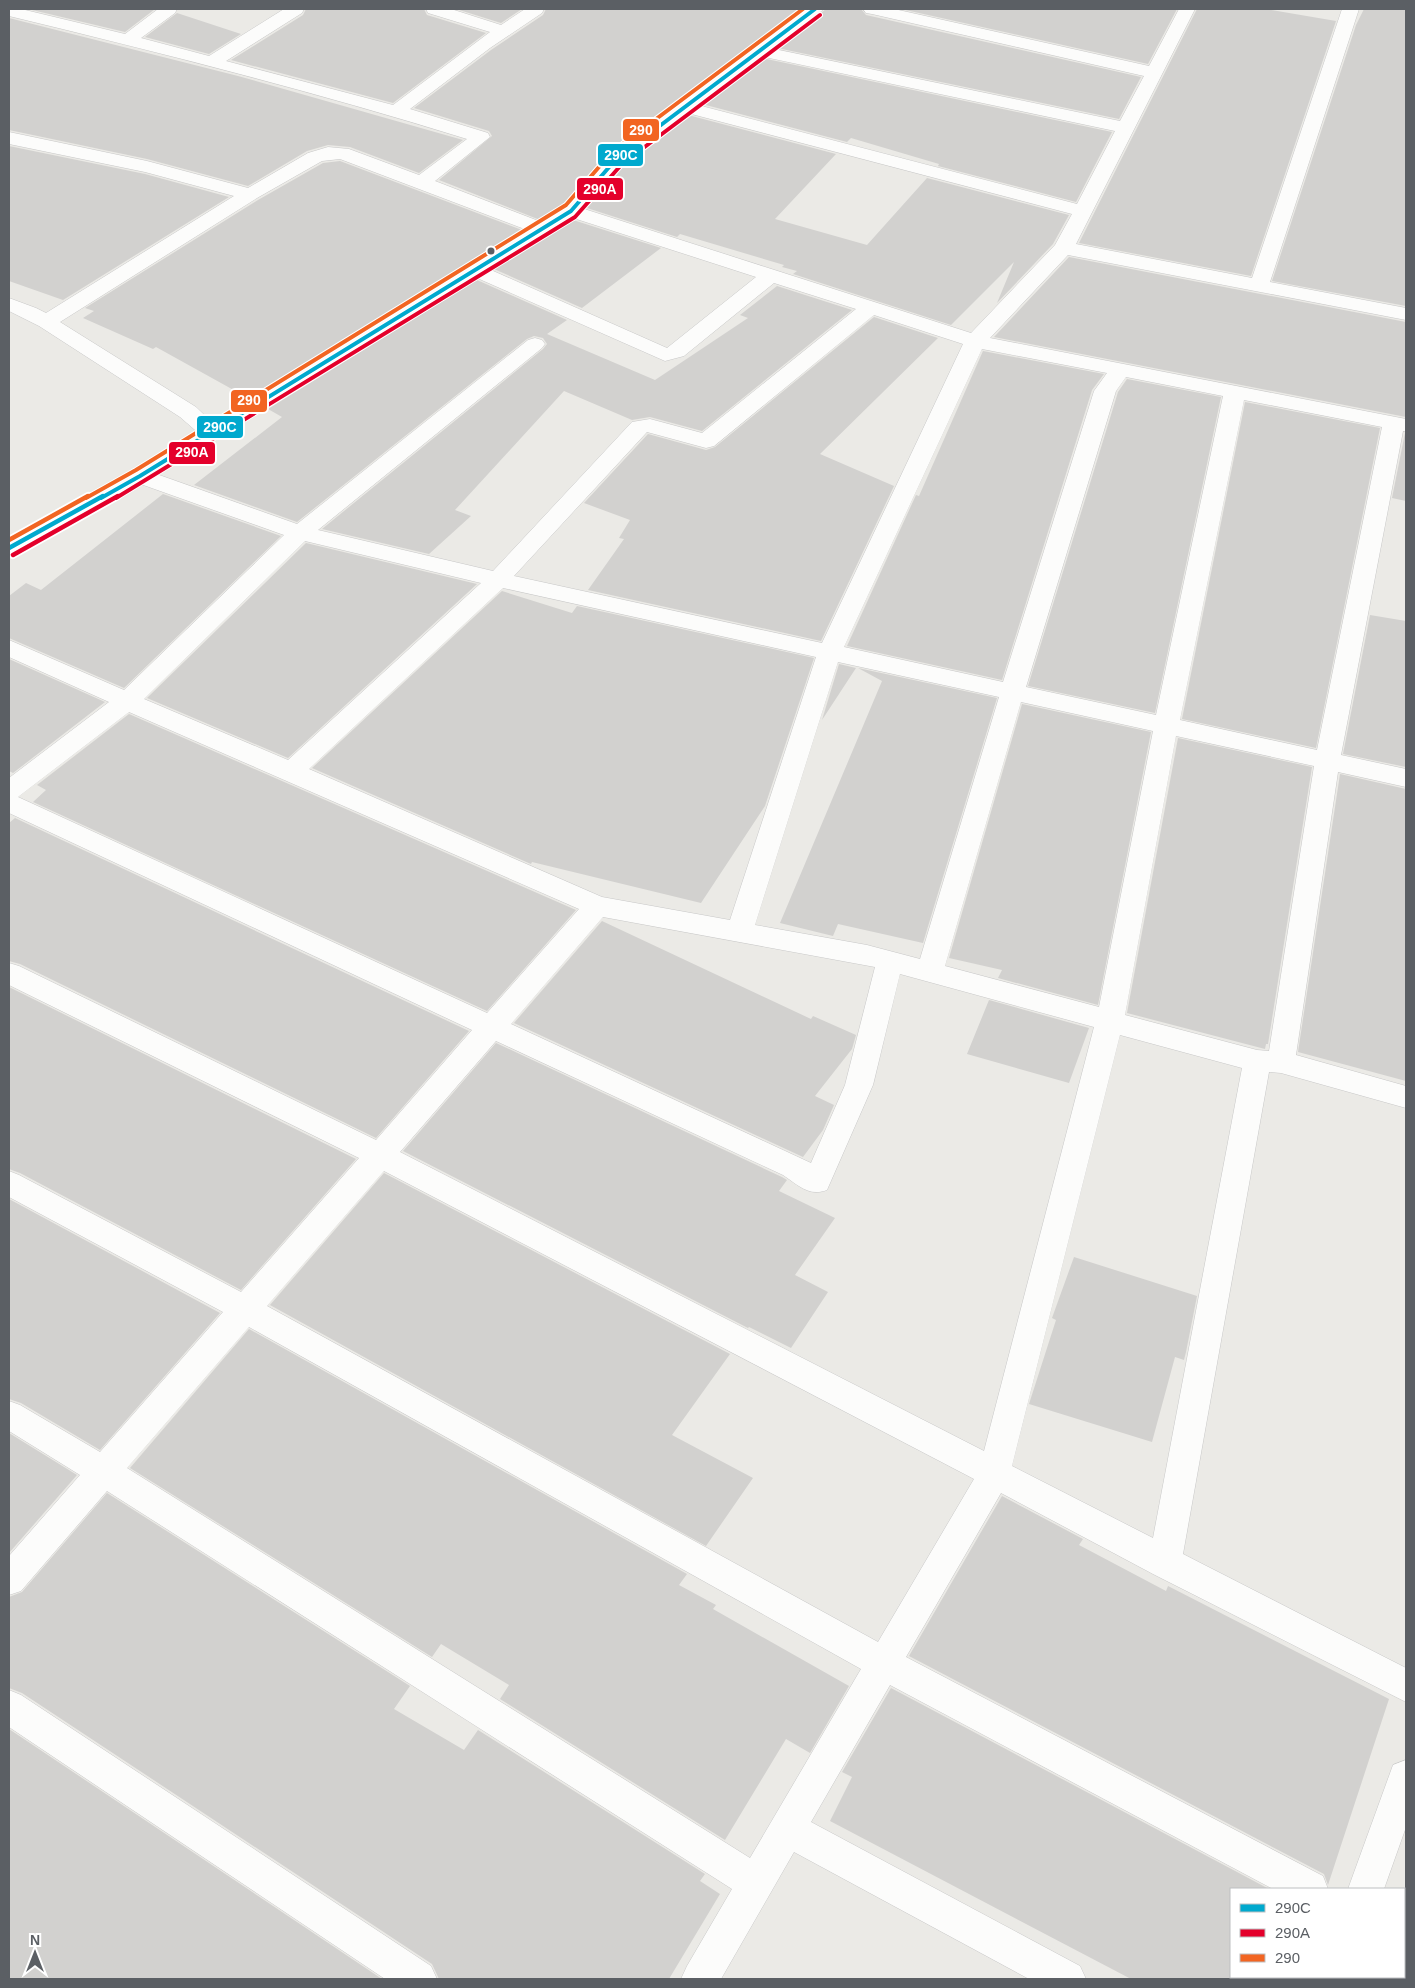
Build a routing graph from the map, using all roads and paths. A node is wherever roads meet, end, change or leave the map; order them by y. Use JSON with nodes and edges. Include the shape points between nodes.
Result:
{"nodes":[{"id":1,"x":169,"y":9,"type":"edge"},
{"id":2,"x":296,"y":9,"type":"edge"},
{"id":3,"x":434,"y":9,"type":"edge"},
{"id":4,"x":536,"y":9,"type":"edge"},
{"id":5,"x":815,"y":9,"type":"edge"},
{"id":6,"x":872,"y":9,"type":"edge"},
{"id":7,"x":1187,"y":9,"type":"edge"},
{"id":8,"x":1351,"y":9,"type":"edge"},
{"id":9,"x":9,"y":11,"type":"edge"},
{"id":10,"x":43,"y":13,"type":"edge"},
{"id":11,"x":504,"y":31,"type":"junction"},
{"id":12,"x":128,"y":40,"type":"junction"},
{"id":13,"x":760,"y":51,"type":"junction"},
{"id":14,"x":212,"y":62,"type":"junction"},
{"id":15,"x":1154,"y":72,"type":"junction"},
{"id":16,"x":686,"y":107,"type":"junction"},
{"id":17,"x":396,"y":111,"type":"junction"},
{"id":18,"x":1126,"y":128,"type":"junction"},
{"id":19,"x":9,"y":138,"type":"edge"},
{"id":20,"x":421,"y":182,"type":"junction"},
{"id":21,"x":250,"y":194,"type":"junction"},
{"id":22,"x":571,"y":211,"type":"junction"},
{"id":23,"x":1083,"y":211,"type":"junction"},
{"id":24,"x":542,"y":229,"type":"junction"},
{"id":25,"x":1064,"y":248,"type":"junction"},
{"id":26,"x":475,"y":270,"type":"junction"},
{"id":27,"x":771,"y":275,"type":"junction"},
{"id":28,"x":1259,"y":286,"type":"junction"},
{"id":29,"x":9,"y":304,"type":"edge"},
{"id":30,"x":871,"y":307,"type":"junction"},
{"id":31,"x":1406,"y":314,"type":"edge"},
{"id":32,"x":46,"y":322,"type":"junction"},
{"id":33,"x":975,"y":341,"type":"junction"},
{"id":34,"x":535,"y":344,"type":"dead end"},
{"id":35,"x":1121,"y":369,"type":"junction"},
{"id":36,"x":1235,"y":391,"type":"junction"},
{"id":37,"x":1400,"y":424,"type":"edge"},
{"id":38,"x":211,"y":432,"type":"junction"},
{"id":39,"x":140,"y":476,"type":"junction"},
{"id":40,"x":300,"y":533,"type":"junction"},
{"id":41,"x":9,"y":548,"type":"edge"},
{"id":42,"x":498,"y":580,"type":"junction"},
{"id":43,"x":9,"y":648,"type":"edge"},
{"id":44,"x":829,"y":653,"type":"junction"},
{"id":45,"x":1012,"y":693,"type":"junction"},
{"id":46,"x":127,"y":702,"type":"junction"},
{"id":47,"x":1166,"y":726,"type":"junction"},
{"id":48,"x":1327,"y":761,"type":"junction"},
{"id":49,"x":292,"y":771,"type":"junction"},
{"id":50,"x":1406,"y":778,"type":"edge"},
{"id":51,"x":9,"y":791,"type":"edge"},
{"id":52,"x":9,"y":804,"type":"edge"},
{"id":53,"x":597,"y":906,"type":"junction"},
{"id":54,"x":740,"y":931,"type":"junction"},
{"id":55,"x":890,"y":961,"type":"junction"},
{"id":56,"x":930,"y":972,"type":"junction"},
{"id":57,"x":9,"y":973,"type":"edge"},
{"id":58,"x":1110,"y":1021,"type":"junction"},
{"id":59,"x":491,"y":1027,"type":"junction"},
{"id":60,"x":1269,"y":1062,"type":"junction"},
{"id":61,"x":1406,"y":1098,"type":"edge"},
{"id":62,"x":380,"y":1155,"type":"junction"},
{"id":63,"x":9,"y":1183,"type":"edge"},
{"id":64,"x":245,"y":1309,"type":"junction"},
{"id":65,"x":9,"y":1415,"type":"edge"},
{"id":66,"x":103,"y":1471,"type":"junction"},
{"id":67,"x":994,"y":1474,"type":"junction"},
{"id":68,"x":1165,"y":1563,"type":"junction"},
{"id":69,"x":9,"y":1580,"type":"edge"},
{"id":70,"x":885,"y":1664,"type":"junction"},
{"id":71,"x":1406,"y":1686,"type":"edge"},
{"id":72,"x":9,"y":1707,"type":"edge"},
{"id":73,"x":1406,"y":1777,"type":"edge"},
{"id":74,"x":787,"y":1829,"type":"junction"},
{"id":75,"x":756,"y":1882,"type":"junction"},
{"id":76,"x":1308,"y":1888,"type":"edge"},
{"id":77,"x":1366,"y":1888,"type":"edge"},
{"id":78,"x":418,"y":1979,"type":"edge"},
{"id":79,"x":700,"y":1979,"type":"edge"},
{"id":80,"x":1067,"y":1979,"type":"edge"}],
"edges":[{"from":1,"to":12,"type":"street"},
{"from":2,"to":14,"type":"street"},
{"from":3,"to":11,"type":"street"},
{"from":4,"to":11,"type":"street"},
{"from":5,"to":13,"type":"street"},
{"from":6,"to":15,"type":"street"},
{"from":7,"to":15,"type":"street"},
{"from":8,"to":28,"type":"street"},
{"from":9,"to":10,"type":"street"},
{"from":10,"to":12,"type":"street"},
{"from":11,"to":17,"type":"street"},
{"from":12,"to":14,"type":"street"},
{"from":13,"to":16,"type":"street"},
{"from":13,"to":18,"type":"street"},
{"from":14,"to":17,"type":"street"},
{"from":15,"to":18,"type":"street"},
{"from":16,"to":22,"type":"street","via":[[618,158]]},
{"from":16,"to":23,"type":"street"},
{"from":17,"to":20,"type":"street","via":[[481,137]]},
{"from":18,"to":23,"type":"street"},
{"from":19,"to":21,"type":"street","via":[[147,167]]},
{"from":20,"to":21,"type":"street","via":[[342,153],[328,153],[316,156]]},
{"from":20,"to":24,"type":"street"},
{"from":21,"to":32,"type":"street"},
{"from":22,"to":24,"type":"street"},
{"from":22,"to":27,"type":"street"},
{"from":23,"to":25,"type":"street"},
{"from":24,"to":26,"type":"street"},
{"from":25,"to":28,"type":"street"},
{"from":25,"to":33,"type":"street"},
{"from":26,"to":27,"type":"street","via":[[665,355],[677,352]]},
{"from":26,"to":38,"type":"street"},
{"from":27,"to":30,"type":"street"},
{"from":28,"to":31,"type":"street"},
{"from":29,"to":32,"type":"street"},
{"from":30,"to":33,"type":"street"},
{"from":30,"to":42,"type":"street","via":[[706,441],[650,425],[640,427]]},
{"from":32,"to":38,"type":"street","via":[[188,412]]},
{"from":33,"to":35,"type":"street"},
{"from":33,"to":44,"type":"street"},
{"from":34,"to":40,"type":"street"},
{"from":35,"to":36,"type":"street"},
{"from":35,"to":45,"type":"street","via":[[1105,391]]},
{"from":36,"to":37,"type":"street"},
{"from":36,"to":47,"type":"street"},
{"from":37,"to":48,"type":"street"},
{"from":38,"to":39,"type":"street"},
{"from":39,"to":40,"type":"street"},
{"from":39,"to":41,"type":"street"},
{"from":40,"to":42,"type":"street"},
{"from":40,"to":46,"type":"street"},
{"from":42,"to":44,"type":"street"},
{"from":42,"to":49,"type":"street"},
{"from":43,"to":46,"type":"street"},
{"from":44,"to":45,"type":"street"},
{"from":44,"to":54,"type":"street"},
{"from":45,"to":47,"type":"street"},
{"from":45,"to":56,"type":"street"},
{"from":46,"to":49,"type":"street"},
{"from":46,"to":51,"type":"street"},
{"from":47,"to":48,"type":"street"},
{"from":47,"to":58,"type":"street"},
{"from":48,"to":50,"type":"street"},
{"from":48,"to":60,"type":"street"},
{"from":49,"to":53,"type":"street"},
{"from":52,"to":59,"type":"street"},
{"from":53,"to":54,"type":"street"},
{"from":53,"to":59,"type":"street"},
{"from":54,"to":55,"type":"street"},
{"from":55,"to":56,"type":"street"},
{"from":55,"to":59,"type":"street","via":[[859,1085],[817,1182],[793,1167]]},
{"from":56,"to":58,"type":"street"},
{"from":57,"to":62,"type":"street"},
{"from":58,"to":60,"type":"street"},
{"from":58,"to":67,"type":"street"},
{"from":59,"to":62,"type":"street"},
{"from":60,"to":61,"type":"street"},
{"from":60,"to":68,"type":"street"},
{"from":62,"to":64,"type":"street"},
{"from":62,"to":67,"type":"street"},
{"from":63,"to":64,"type":"street"},
{"from":64,"to":66,"type":"street"},
{"from":64,"to":70,"type":"street"},
{"from":65,"to":66,"type":"street"},
{"from":66,"to":69,"type":"street"},
{"from":66,"to":75,"type":"street"},
{"from":67,"to":68,"type":"street"},
{"from":67,"to":70,"type":"street"},
{"from":68,"to":71,"type":"street"},
{"from":70,"to":74,"type":"street"},
{"from":70,"to":76,"type":"street"},
{"from":72,"to":78,"type":"street"},
{"from":73,"to":77,"type":"street"},
{"from":74,"to":75,"type":"street"},
{"from":74,"to":80,"type":"street"},
{"from":75,"to":79,"type":"street"}]}
